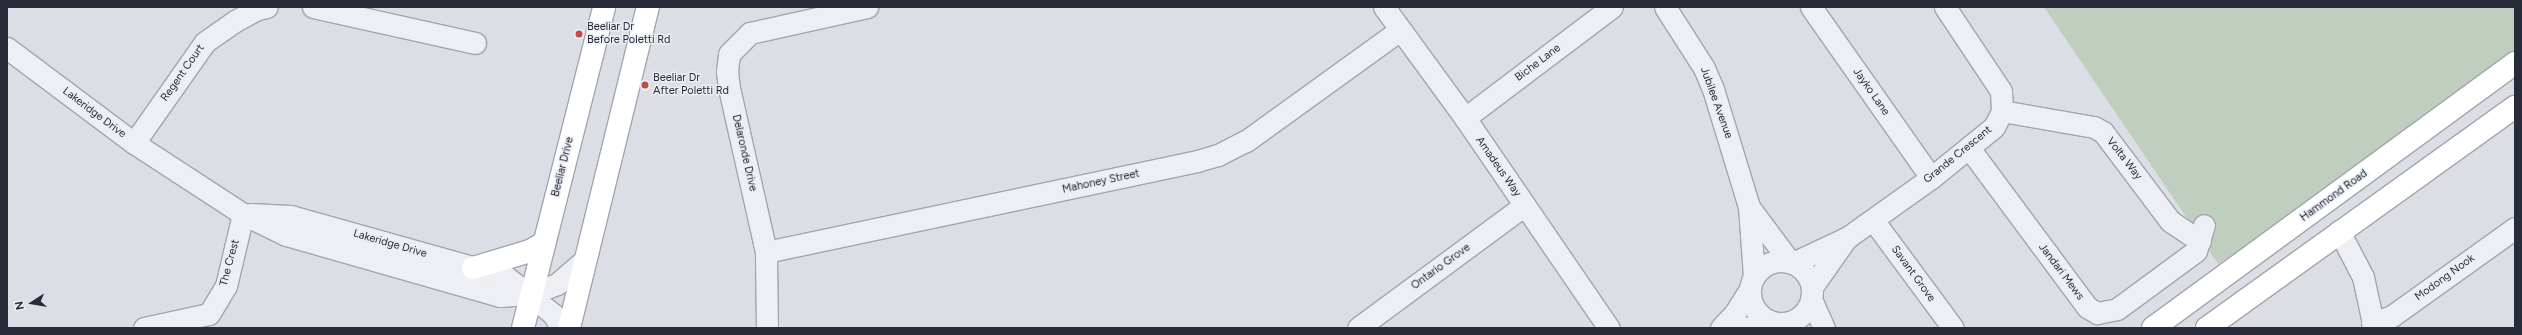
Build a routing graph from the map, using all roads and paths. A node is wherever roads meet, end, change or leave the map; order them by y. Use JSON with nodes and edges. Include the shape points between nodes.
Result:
{"nodes":[{"id":1,"x":267,"y":7,"type":"edge"},
{"id":2,"x":313,"y":7,"type":"edge"},
{"id":3,"x":604,"y":7,"type":"edge"},
{"id":4,"x":648,"y":7,"type":"edge"},
{"id":5,"x":867,"y":7,"type":"edge"},
{"id":6,"x":1384,"y":7,"type":"edge"},
{"id":7,"x":1612,"y":7,"type":"edge"},
{"id":8,"x":1665,"y":7,"type":"edge"},
{"id":9,"x":1811,"y":7,"type":"edge"},
{"id":10,"x":1945,"y":7,"type":"edge"},
{"id":11,"x":1400,"y":30,"type":"junction"},
{"id":12,"x":475,"y":43,"type":"dead end"},
{"id":13,"x":7,"y":48,"type":"edge"},
{"id":14,"x":2515,"y":63,"type":"edge"},
{"id":15,"x":2515,"y":107,"type":"edge"},
{"id":16,"x":2002,"y":111,"type":"junction"},
{"id":17,"x":1465,"y":118,"type":"junction"},
{"id":18,"x":134,"y":143,"type":"junction"},
{"id":19,"x":1969,"y":148,"type":"junction"},
{"id":20,"x":1930,"y":178,"type":"junction"},
{"id":21,"x":1525,"y":205,"type":"junction"},
{"id":22,"x":1749,"y":207,"type":"junction"},
{"id":23,"x":243,"y":214,"type":"junction"},
{"id":24,"x":1873,"y":220,"type":"junction"},
{"id":25,"x":2515,"y":228,"type":"edge"},
{"id":26,"x":2339,"y":231,"type":"junction"},
{"id":27,"x":2202,"y":233,"type":"joint"},
{"id":28,"x":1848,"y":237,"type":"junction"},
{"id":29,"x":544,"y":243,"type":"junction"},
{"id":30,"x":766,"y":252,"type":"junction"},
{"id":31,"x":586,"y":259,"type":"junction"},
{"id":32,"x":1792,"y":263,"type":"junction"},
{"id":33,"x":473,"y":268,"type":"junction"},
{"id":34,"x":1752,"y":282,"type":"junction"},
{"id":35,"x":1812,"y":293,"type":"junction"},
{"id":36,"x":531,"y":294,"type":"junction"},
{"id":37,"x":2093,"y":320,"type":"edge"},
{"id":38,"x":1774,"y":324,"type":"edge"},
{"id":39,"x":2373,"y":325,"type":"edge"},
{"id":40,"x":144,"y":328,"type":"edge"},
{"id":41,"x":523,"y":328,"type":"edge"},
{"id":42,"x":561,"y":328,"type":"edge"},
{"id":43,"x":568,"y":328,"type":"edge"},
{"id":44,"x":767,"y":328,"type":"edge"},
{"id":45,"x":1358,"y":328,"type":"edge"},
{"id":46,"x":1609,"y":328,"type":"edge"},
{"id":47,"x":1721,"y":328,"type":"edge"},
{"id":48,"x":1746,"y":328,"type":"edge"},
{"id":49,"x":1824,"y":328,"type":"edge"},
{"id":50,"x":1953,"y":328,"type":"edge"},
{"id":51,"x":2153,"y":328,"type":"edge"},
{"id":52,"x":2207,"y":328,"type":"edge"}],
"edges":[{"from":1,"to":18,"type":"street","name":"Regent Court","via":[[235,20],[205,42]]},
{"from":2,"to":12,"type":"street"},
{"from":3,"to":29,"type":"main road","name":"Beeliar Drive"},
{"from":4,"to":31,"type":"main road"},
{"from":5,"to":30,"type":"street","name":"Delaronde Drive","via":[[750,32],[729,54],[729,88]]},
{"from":6,"to":11,"type":"street","name":"Amadeus Way"},
{"from":7,"to":17,"type":"street","name":"Biche Lane"},
{"from":8,"to":22,"type":"street","name":"Jubilee Avenue","via":[[1704,68]]},
{"from":9,"to":20,"type":"street","name":"Jayko Lane"},
{"from":10,"to":16,"type":"street","via":[[1997,83],[2001,91]]},
{"from":11,"to":17,"type":"street","name":"Amadeus Way"},
{"from":11,"to":30,"type":"street","name":"Mahoney Street","via":[[1246,141],[1218,155],[1197,162]]},
{"from":13,"to":18,"type":"street","name":"Lakeridge Drive"},
{"from":14,"to":51,"type":"main road","name":"Hammond Road"},
{"from":15,"to":26,"type":"main road"},
{"from":16,"to":19,"type":"street","name":"Grande Crescent","via":[[1994,127]]},
{"from":16,"to":27,"type":"street","name":"Volta Way","via":[[2094,127],[2103,132],[2170,220]]},
{"from":17,"to":21,"type":"street","name":"Amadeus Way"},
{"from":18,"to":23,"type":"street","name":"Lakeridge Drive"},
{"from":19,"to":20,"type":"street","name":"Grande Crescent"},
{"from":19,"to":37,"type":"street","name":"Jandari Mews","via":[[2087,307]]},
{"from":20,"to":24,"type":"street","name":"Grande Crescent"},
{"from":21,"to":45,"type":"street","name":"Ontario Grove"},
{"from":21,"to":46,"type":"street","name":"Amadeus Way"},
{"from":22,"to":32,"type":"street","name":"Jubilee Avenue"},
{"from":22,"to":34,"type":"street","name":"Jubilee Avenue"},
{"from":23,"to":33,"type":"street","name":"Lakeridge Drive","via":[[291,216]]},
{"from":23,"to":36,"type":"street","name":"Lakeridge Drive","via":[[286,235],[500,296]]},
{"from":23,"to":40,"type":"street","name":"The Crest","via":[[226,286],[209,314]]},
{"from":24,"to":28,"type":"street","name":"Grande Crescent"},
{"from":24,"to":50,"type":"street","name":"Savant Grove"},
{"from":25,"to":39,"type":"street","name":"Modong Nook","via":[[2392,316]]},
{"from":26,"to":39,"type":"street","via":[[2363,277]]},
{"from":26,"to":52,"type":"main road"},
{"from":27,"to":37,"type":"street","name":"Jandari Mews","via":[[2196,251],[2136,297]]},
{"from":28,"to":32,"type":"street","name":"Grande Crescent"},
{"from":28,"to":35,"type":"street","name":"Grande Crescent"},
{"from":29,"to":33,"type":"main road","via":[[530,251]]},
{"from":29,"to":36,"type":"main road","name":"Beeliar Drive"},
{"from":30,"to":44,"type":"street","name":"Delaronde Drive"},
{"from":31,"to":36,"type":"street","name":"Lakeridge Drive","via":[[557,284]]},
{"from":31,"to":43,"type":"main road"},
{"from":32,"to":34,"type":"street","via":[[1770,263]]},
{"from":32,"to":35,"type":"street","via":[[1806,274]]},
{"from":33,"to":36,"type":"street","name":"Lakeridge Drive","via":[[505,276]]},
{"from":34,"to":38,"type":"street","via":[[1756,311]]},
{"from":34,"to":47,"type":"street","via":[[1735,313]]},
{"from":35,"to":38,"type":"street","via":[[1807,310],[1796,320]]},
{"from":35,"to":49,"type":"street"},
{"from":36,"to":41,"type":"main road","name":"Beeliar Drive"},
{"from":36,"to":42,"type":"street","name":"Lakeridge Drive","via":[[553,314]]},
{"from":38,"to":48,"type":"street"}]}
